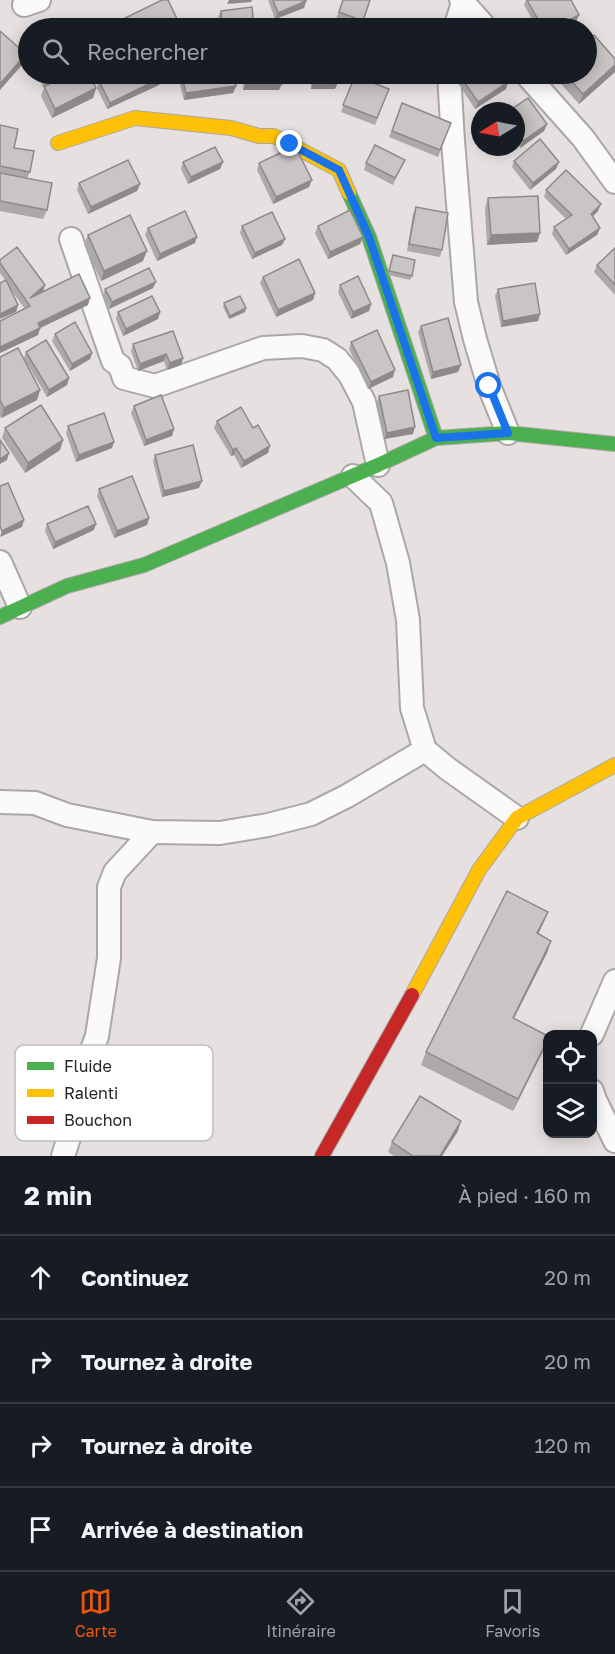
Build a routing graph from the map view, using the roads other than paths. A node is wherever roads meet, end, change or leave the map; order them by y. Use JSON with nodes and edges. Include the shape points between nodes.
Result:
{"nodes":[{"id":1,"x":462,"y":2,"type":"edge"},
{"id":2,"x":458,"y":18,"type":"edge"},
{"id":3,"x":477,"y":18,"type":"edge"},
{"id":4,"x":450,"y":84,"type":"edge"},
{"id":5,"x":535,"y":84,"type":"edge"},
{"id":6,"x":58,"y":143,"type":"dead end"},
{"id":7,"x":615,"y":182,"type":"edge"},
{"id":8,"x":70,"y":239,"type":"dead end"},
{"id":9,"x":508,"y":433,"type":"junction"},
{"id":10,"x":436,"y":438,"type":"junction"},
{"id":11,"x":615,"y":444,"type":"edge"},
{"id":12,"x":378,"y":465,"type":"junction"},
{"id":13,"x":352,"y":476,"type":"junction"},
{"id":14,"x":0,"y":562,"type":"edge"},
{"id":15,"x":10,"y":612,"type":"edge"},
{"id":16,"x":425,"y":750,"type":"junction"},
{"id":17,"x":615,"y":765,"type":"edge"},
{"id":18,"x":0,"y":802,"type":"edge"},
{"id":19,"x":517,"y":818,"type":"junction"},
{"id":20,"x":152,"y":832,"type":"junction"},
{"id":21,"x":615,"y":981,"type":"edge"},
{"id":22,"x":594,"y":1030,"type":"edge"},
{"id":23,"x":94,"y":1045,"type":"edge"},
{"id":24,"x":597,"y":1104,"type":"edge"},
{"id":25,"x":68,"y":1141,"type":"edge"},
{"id":26,"x":615,"y":1141,"type":"edge"},
{"id":27,"x":63,"y":1156,"type":"edge"},
{"id":28,"x":322,"y":1156,"type":"edge"}],
"edges":[{"from":1,"to":2,"type":"street"},
{"from":1,"to":3,"type":"street"},
{"from":4,"to":9,"type":"street","via":[[466,302],[489,386]]},
{"from":5,"to":7,"type":"street","via":[[583,138]]},
{"from":6,"to":10,"type":"street","via":[[135,118],[274,136],[339,170],[369,237]]},
{"from":8,"to":12,"type":"street","via":[[113,361],[120,366],[124,378],[155,386],[262,348],[302,346],[323,350],[350,375],[364,402]]},
{"from":9,"to":10,"type":"street"},
{"from":9,"to":11,"type":"street"},
{"from":10,"to":12,"type":"street"},
{"from":12,"to":13,"type":"street"},
{"from":13,"to":15,"type":"street","via":[[144,565],[67,586]]},
{"from":13,"to":16,"type":"street","via":[[381,503],[398,563],[408,620],[412,708]]},
{"from":14,"to":15,"type":"street"},
{"from":16,"to":19,"type":"street"},
{"from":16,"to":20,"type":"street","via":[[311,814],[220,833]]},
{"from":17,"to":19,"type":"street"},
{"from":18,"to":20,"type":"street","via":[[35,803]]},
{"from":19,"to":28,"type":"street","via":[[479,870]]},
{"from":20,"to":23,"type":"street","via":[[115,872],[109,887],[109,958]]},
{"from":21,"to":22,"type":"street"},
{"from":24,"to":26,"type":"street"},
{"from":25,"to":27,"type":"street"}]}
